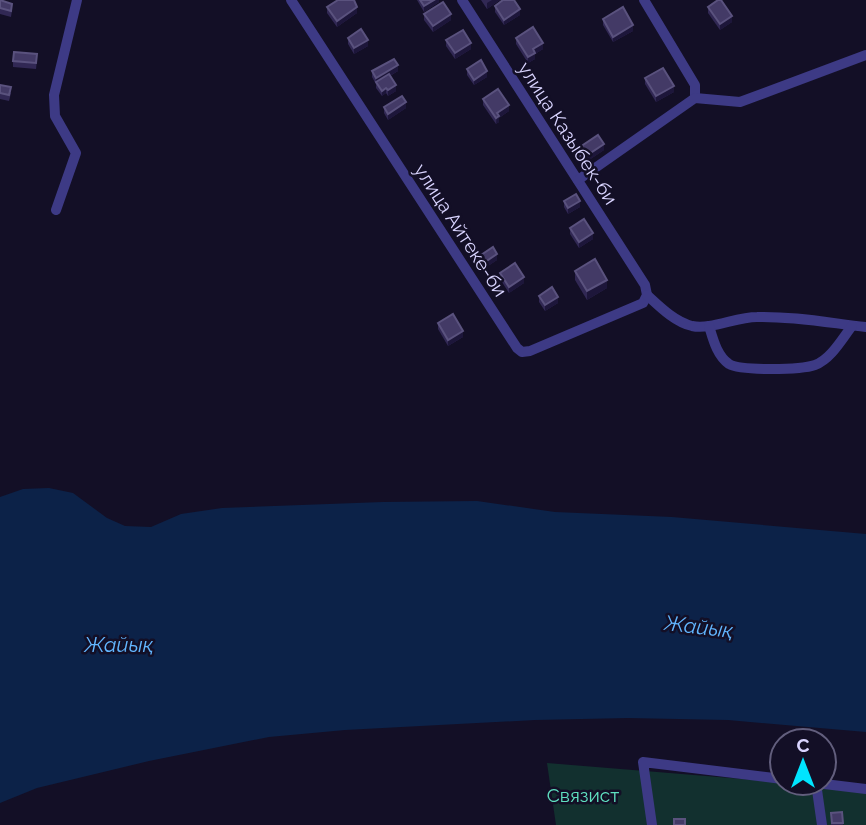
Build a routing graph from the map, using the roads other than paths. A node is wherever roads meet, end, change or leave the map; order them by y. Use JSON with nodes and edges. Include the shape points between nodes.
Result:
{"nodes":[{"id":1,"x":78,"y":0,"type":"edge"},
{"id":2,"x":291,"y":0,"type":"edge"},
{"id":3,"x":462,"y":0,"type":"edge"},
{"id":4,"x":645,"y":0,"type":"edge"},
{"id":5,"x":866,"y":55,"type":"edge"},
{"id":6,"x":695,"y":98,"type":"junction"},
{"id":7,"x":578,"y":180,"type":"junction"},
{"id":8,"x":56,"y":210,"type":"dead end"},
{"id":9,"x":646,"y":290,"type":"junction"},
{"id":10,"x":709,"y":326,"type":"junction"},
{"id":11,"x":852,"y":326,"type":"junction"},
{"id":12,"x":866,"y":327,"type":"edge"},
{"id":13,"x":768,"y":777,"type":"edge"},
{"id":14,"x":838,"y":786,"type":"edge"},
{"id":15,"x":866,"y":789,"type":"edge"},
{"id":16,"x":818,"y":797,"type":"edge"},
{"id":17,"x":652,"y":825,"type":"edge"},
{"id":18,"x":821,"y":825,"type":"edge"}],
"edges":[{"from":1,"to":8,"type":"street","via":[[54,95],[55,116],[76,153]]},
{"from":2,"to":9,"type":"street","name":"улица Айтеке-би","via":[[517,348],[530,351],[643,303]]},
{"from":3,"to":7,"type":"street","name":"улица Казыбек-би"},
{"from":4,"to":6,"type":"street","via":[[695,85]]},
{"from":5,"to":6,"type":"street","via":[[740,102]]},
{"from":6,"to":7,"type":"street"},
{"from":7,"to":9,"type":"street","name":"улица Казыбек-би"},
{"from":9,"to":10,"type":"street","name":"улица Казыбек-би","via":[[683,323]]},
{"from":10,"to":11,"type":"street","via":[[759,317]]},
{"from":10,"to":11,"type":"street","via":[[717,350],[728,363],[744,369],[815,365]]},
{"from":11,"to":12,"type":"street"},
{"from":13,"to":17,"type":"street","via":[[643,762]]},
{"from":14,"to":15,"type":"street"},
{"from":16,"to":18,"type":"street"}]}
